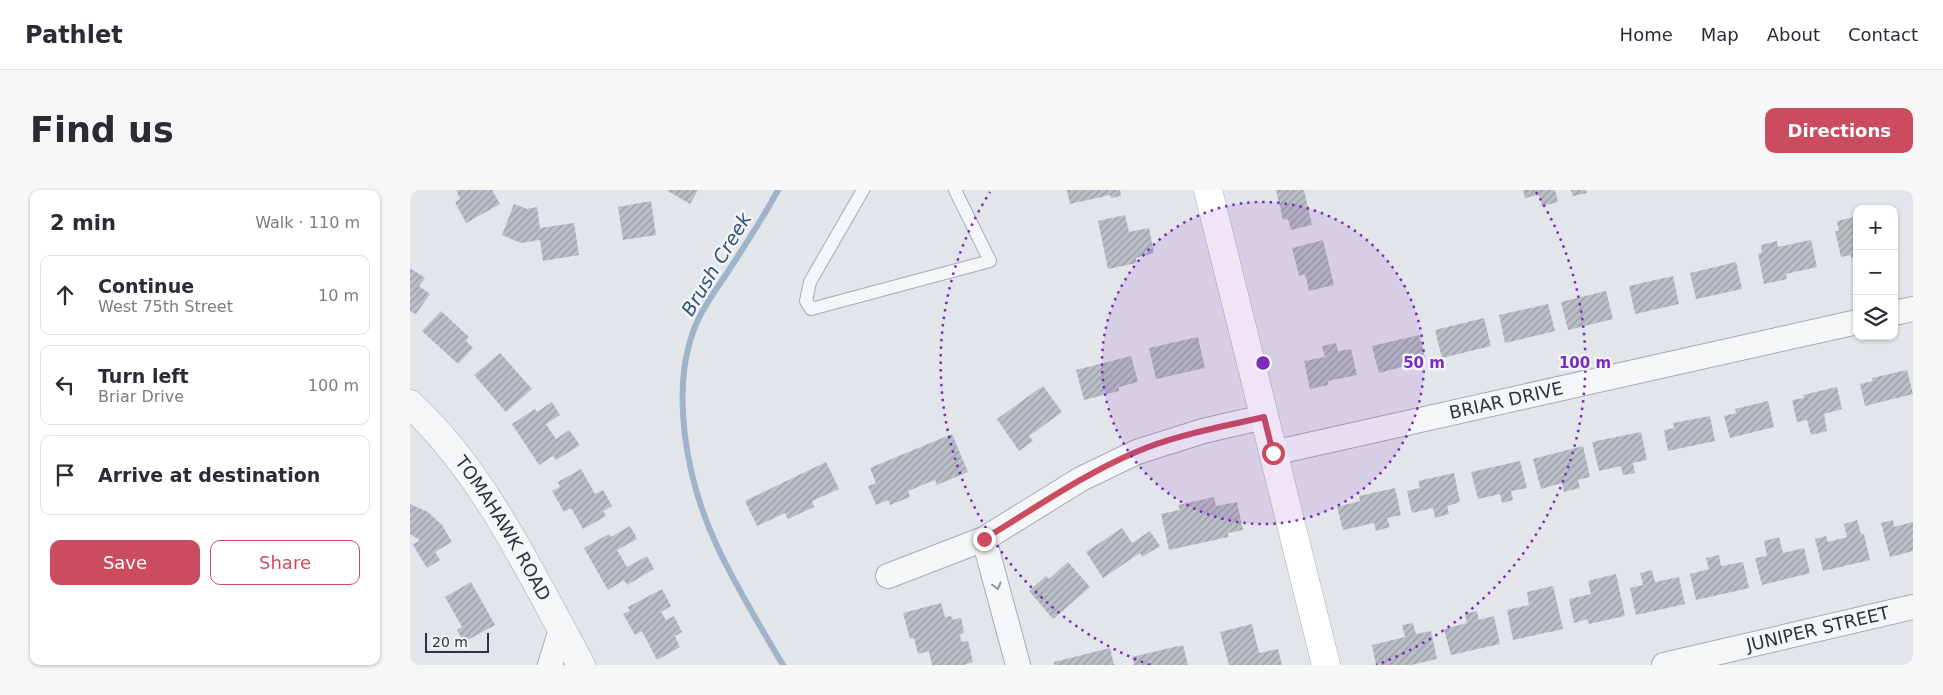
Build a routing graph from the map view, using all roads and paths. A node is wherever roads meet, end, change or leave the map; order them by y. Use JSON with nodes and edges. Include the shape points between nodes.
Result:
{"nodes":[{"id":1,"x":863,"y":190,"type":"edge"},
{"id":2,"x":955,"y":190,"type":"edge"},
{"id":3,"x":1208,"y":190,"type":"edge"},
{"id":4,"x":1913,"y":309,"type":"edge"},
{"id":5,"x":1898,"y":312,"type":"edge"},
{"id":6,"x":1853,"y":323,"type":"edge"},
{"id":7,"x":414,"y":412,"type":"edge"},
{"id":8,"x":1264,"y":417,"type":"junction"},
{"id":9,"x":1273,"y":453,"type":"junction"},
{"id":10,"x":984,"y":539,"type":"junction"},
{"id":11,"x":888,"y":576,"type":"dead end"},
{"id":12,"x":1913,"y":608,"type":"edge"},
{"id":13,"x":561,"y":629,"type":"junction"},
{"id":14,"x":550,"y":665,"type":"edge"},
{"id":15,"x":580,"y":665,"type":"edge"},
{"id":16,"x":1018,"y":665,"type":"edge"},
{"id":17,"x":1326,"y":665,"type":"edge"},
{"id":18,"x":1664,"y":665,"type":"edge"}],
"edges":[{"from":1,"to":2,"type":"lane","via":[[810,282],[806,301],[812,310],[990,261]]},
{"from":3,"to":8,"type":"main road"},
{"from":4,"to":5,"type":"street"},
{"from":6,"to":9,"type":"street","name":"BRIAR DRIVE"},
{"from":7,"to":13,"type":"street","name":"TOMAHAWK ROAD","via":[[478,484]]},
{"from":8,"to":9,"type":"main road"},
{"from":8,"to":10,"type":"street","via":[[1203,431],[1137,452],[1081,480]]},
{"from":9,"to":17,"type":"main road"},
{"from":10,"to":11,"type":"street"},
{"from":10,"to":16,"type":"street","one_way":true},
{"from":12,"to":18,"type":"street","name":"JUNIPER STREET"},
{"from":13,"to":14,"type":"street"},
{"from":13,"to":15,"type":"street","name":"TOMAHAWK ROAD"}]}
